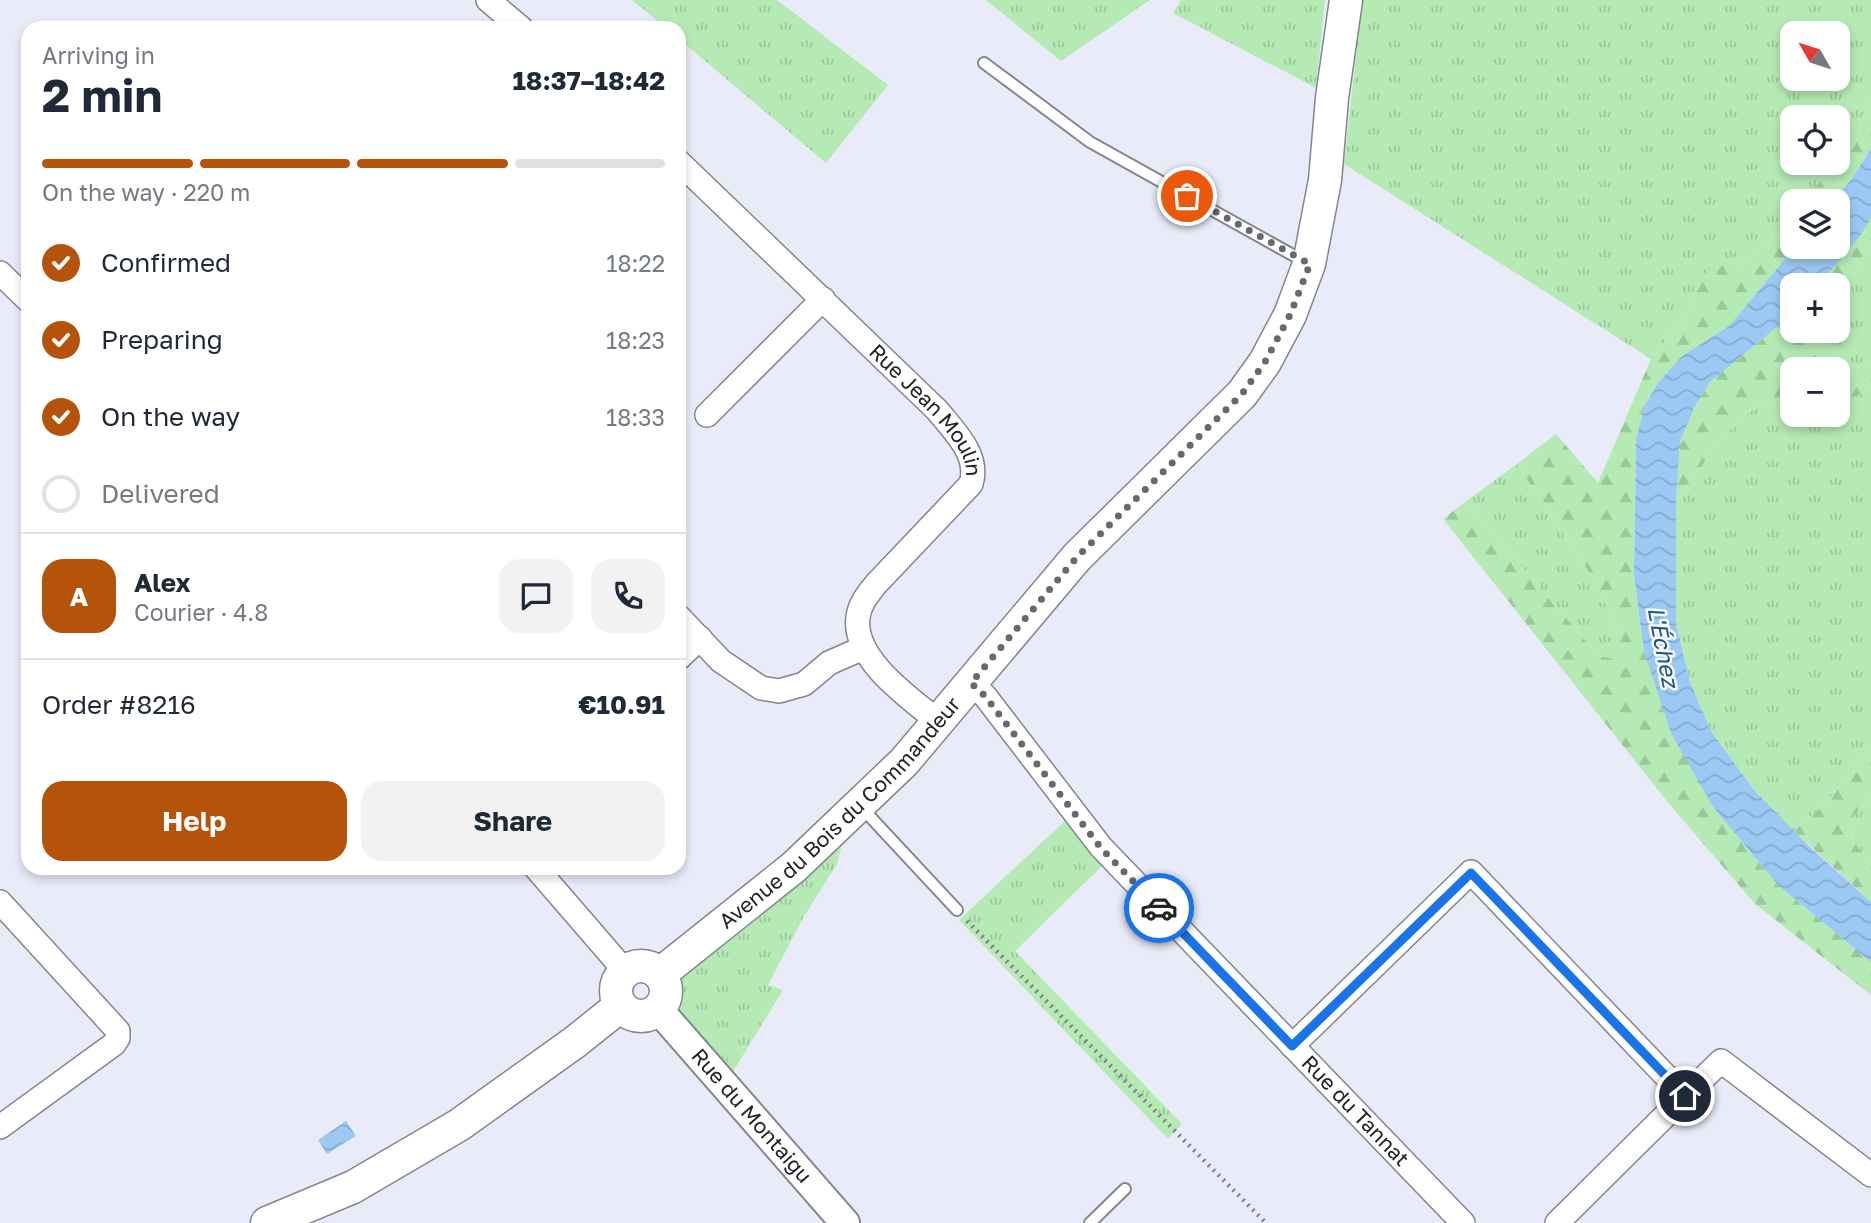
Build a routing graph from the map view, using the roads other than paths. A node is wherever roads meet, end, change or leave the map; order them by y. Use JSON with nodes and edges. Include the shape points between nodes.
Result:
{"nodes":[{"id":1,"x":488,"y":0,"type":"edge"},
{"id":2,"x":1346,"y":0,"type":"edge"},
{"id":3,"x":513,"y":21,"type":"edge"},
{"id":4,"x":984,"y":63,"type":"dead end"},
{"id":5,"x":686,"y":169,"type":"edge"},
{"id":6,"x":1310,"y":264,"type":"junction"},
{"id":7,"x":0,"y":272,"type":"edge"},
{"id":8,"x":21,"y":293,"type":"edge"},
{"id":9,"x":823,"y":299,"type":"junction"},
{"id":10,"x":707,"y":415,"type":"dead end"},
{"id":11,"x":686,"y":624,"type":"edge"},
{"id":12,"x":700,"y":638,"type":"junction"},
{"id":13,"x":863,"y":648,"type":"junction"},
{"id":14,"x":686,"y":651,"type":"edge"},
{"id":15,"x":971,"y":683,"type":"junction"},
{"id":16,"x":939,"y":722,"type":"junction"},
{"id":17,"x":860,"y":806,"type":"junction"},
{"id":18,"x":542,"y":875,"type":"edge"},
{"id":19,"x":0,"y":902,"type":"edge"},
{"id":20,"x":957,"y":910,"type":"road end"},
{"id":21,"x":625,"y":971,"type":"junction"},
{"id":22,"x":660,"y":974,"type":"junction"},
{"id":23,"x":620,"y":1006,"type":"junction"},
{"id":24,"x":658,"y":1009,"type":"junction"},
{"id":25,"x":1292,"y":1046,"type":"junction"},
{"id":26,"x":1685,"y":1096,"type":"junction"},
{"id":27,"x":0,"y":1127,"type":"edge"},
{"id":28,"x":1871,"y":1175,"type":"edge"},
{"id":29,"x":1125,"y":1189,"type":"dead end"},
{"id":30,"x":267,"y":1223,"type":"edge"},
{"id":31,"x":845,"y":1223,"type":"edge"},
{"id":32,"x":1090,"y":1223,"type":"edge"},
{"id":33,"x":1463,"y":1223,"type":"edge"},
{"id":34,"x":1557,"y":1223,"type":"edge"}],
"edges":[{"from":1,"to":3,"type":"street"},
{"from":2,"to":6,"type":"main road","name":"Avenue du Bois du Commandeur","via":[[1325,180]]},
{"from":4,"to":6,"type":"lane","via":[[1090,142]]},
{"from":5,"to":9,"type":"street","name":"Rue Jean Moulin"},
{"from":6,"to":15,"type":"main road","name":"Avenue du Bois du Commandeur","via":[[1290,315],[1242,394],[1077,557]]},
{"from":7,"to":8,"type":"street"},
{"from":9,"to":10,"type":"street"},
{"from":9,"to":13,"type":"street","name":"Rue Jean Moulin","via":[[937,410],[969,451],[973,464],[971,484],[863,599],[857,618]]},
{"from":11,"to":12,"type":"street"},
{"from":12,"to":13,"type":"street","via":[[721,660],[761,688],[779,691],[804,684],[829,663]]},
{"from":12,"to":14,"type":"street"},
{"from":13,"to":16,"type":"street","via":[[876,666]]},
{"from":15,"to":16,"type":"main road","name":"Avenue du Bois du Commandeur"},
{"from":15,"to":25,"type":"street","name":"Rue du Tannat","via":[[1101,848]]},
{"from":16,"to":17,"type":"main road","name":"Avenue du Bois du Commandeur"},
{"from":17,"to":20,"type":"lane"},
{"from":17,"to":22,"type":"main road","name":"Avenue du Bois du Commandeur","via":[[794,867]]},
{"from":18,"to":21,"type":"street"},
{"from":19,"to":27,"type":"street","via":[[118,1031],[114,1044]]},
{"from":21,"to":22,"type":"main road","via":[[649,967]]},
{"from":21,"to":23,"type":"main road","via":[[616,994]]},
{"from":22,"to":24,"type":"main road","via":[[666,985]]},
{"from":23,"to":24,"type":"main road","via":[[646,1016]]},
{"from":23,"to":30,"type":"main road","via":[[459,1125],[353,1187]]},
{"from":24,"to":31,"type":"street","name":"Rue du Montaigu"},
{"from":25,"to":26,"type":"street","via":[[1471,873]]},
{"from":25,"to":33,"type":"street","name":"Rue du Tannat"},
{"from":26,"to":28,"type":"street","via":[[1721,1061]]},
{"from":26,"to":34,"type":"street"},
{"from":29,"to":32,"type":"lane"}]}
